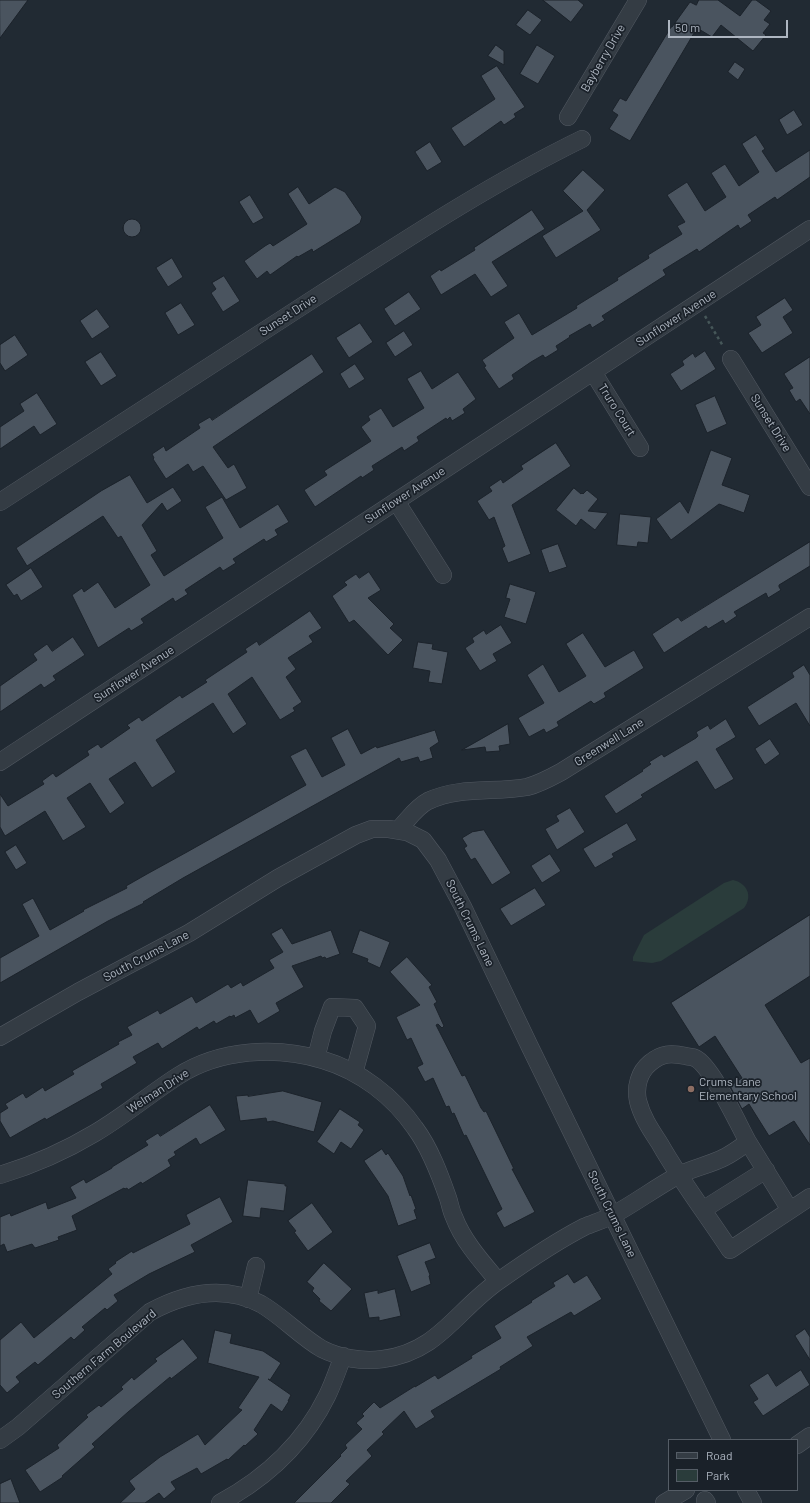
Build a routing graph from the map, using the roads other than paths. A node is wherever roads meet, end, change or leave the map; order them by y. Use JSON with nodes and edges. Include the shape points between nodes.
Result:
{"nodes":[{"id":1,"x":638,"y":0,"type":"edge"},
{"id":2,"x":568,"y":117,"type":"dead end"},
{"id":3,"x":582,"y":139,"type":"dead end"},
{"id":4,"x":810,"y":229,"type":"edge"},
{"id":5,"x":731,"y":359,"type":"road end"},
{"id":6,"x":593,"y":372,"type":"junction"},
{"id":7,"x":640,"y":448,"type":"dead end"},
{"id":8,"x":810,"y":487,"type":"edge"},
{"id":9,"x":0,"y":502,"type":"edge"},
{"id":10,"x":396,"y":502,"type":"junction"},
{"id":11,"x":443,"y":575,"type":"dead end"},
{"id":12,"x":810,"y":617,"type":"edge"},
{"id":13,"x":0,"y":762,"type":"edge"},
{"id":14,"x":398,"y":830,"type":"junction"},
{"id":15,"x":0,"y":1038,"type":"edge"},
{"id":16,"x":316,"y":1058,"type":"junction"},
{"id":17,"x":354,"y":1073,"type":"junction"},
{"id":18,"x":748,"y":1142,"type":"junction"},
{"id":19,"x":766,"y":1170,"type":"junction"},
{"id":20,"x":0,"y":1175,"type":"edge"},
{"id":21,"x":678,"y":1176,"type":"junction"},
{"id":22,"x":810,"y":1197,"type":"edge"},
{"id":23,"x":704,"y":1210,"type":"junction"},
{"id":24,"x":790,"y":1210,"type":"junction"},
{"id":25,"x":612,"y":1215,"type":"junction"},
{"id":26,"x":256,"y":1266,"type":"dead end"},
{"id":27,"x":498,"y":1281,"type":"junction"},
{"id":28,"x":248,"y":1299,"type":"junction"},
{"id":29,"x":343,"y":1356,"type":"junction"},
{"id":30,"x":810,"y":1436,"type":"edge"},
{"id":31,"x":722,"y":1439,"type":"edge"},
{"id":32,"x":0,"y":1440,"type":"edge"},
{"id":33,"x":798,"y":1444,"type":"edge"},
{"id":34,"x":684,"y":1491,"type":"edge"},
{"id":35,"x":747,"y":1491,"type":"edge"},
{"id":36,"x":220,"y":1503,"type":"edge"},
{"id":37,"x":664,"y":1503,"type":"edge"},
{"id":38,"x":753,"y":1503,"type":"edge"}],
"edges":[{"from":1,"to":2,"type":"street","name":"Bayberry Drive"},
{"from":3,"to":9,"type":"street","name":"Sunset Drive","via":[[487,190],[410,237]]},
{"from":4,"to":6,"type":"street","name":"Sunflower Avenue"},
{"from":5,"to":8,"type":"street","name":"Sunset Drive"},
{"from":6,"to":7,"type":"street","name":"Truro Court"},
{"from":6,"to":10,"type":"street","name":"Sunflower Avenue"},
{"from":10,"to":11,"type":"street"},
{"from":10,"to":13,"type":"street","name":"Sunflower Avenue"},
{"from":12,"to":14,"type":"street","name":"Greenwell Lane","via":[[545,781],[513,789],[467,790],[447,794],[421,806]]},
{"from":14,"to":15,"type":"street","name":"South Crums Lane","via":[[372,829],[356,836],[284,874],[189,933],[78,992]]},
{"from":14,"to":25,"type":"street","name":"South Crums Lane","via":[[422,840],[448,877]]},
{"from":16,"to":17,"type":"street","name":"Welman Drive"},
{"from":16,"to":17,"type":"street","via":[[332,1007],[355,1008],[367,1026]]},
{"from":16,"to":20,"type":"street","name":"Welman Drive","via":[[284,1052],[255,1052],[227,1056],[205,1063],[180,1075],[96,1132],[60,1152]]},
{"from":17,"to":27,"type":"street","name":"Welman Drive","via":[[380,1090],[400,1108],[416,1128],[430,1154],[462,1234]]},
{"from":18,"to":19,"type":"street"},
{"from":18,"to":21,"type":"street","name":"Southern Farm Boulevard","via":[[725,1157]]},
{"from":18,"to":21,"type":"street","via":[[707,1068],[695,1058],[671,1053],[657,1057],[641,1074],[637,1087],[638,1100],[643,1116]]},
{"from":19,"to":23,"type":"street"},
{"from":19,"to":24,"type":"street"},
{"from":21,"to":23,"type":"street"},
{"from":21,"to":25,"type":"street","name":"Southern Farm Boulevard"},
{"from":22,"to":24,"type":"street"},
{"from":23,"to":24,"type":"street","via":[[730,1250]]},
{"from":25,"to":27,"type":"street","name":"Southern Farm Boulevard","via":[[584,1227]]},
{"from":25,"to":31,"type":"street","name":"South Crums Lane"},
{"from":26,"to":28,"type":"street"},
{"from":27,"to":29,"type":"street","name":"Southern Farm Boulevard","via":[[474,1300],[440,1335],[422,1347],[403,1355],[382,1359],[361,1360]]},
{"from":28,"to":29,"type":"street","name":"Southern Farm Boulevard","via":[[262,1305],[322,1348]]},
{"from":28,"to":32,"type":"street","name":"Southern Farm Boulevard","via":[[212,1292],[190,1295],[150,1312]]},
{"from":29,"to":36,"type":"street","via":[[324,1402],[288,1453],[266,1474]]},
{"from":30,"to":33,"type":"street"},
{"from":34,"to":37,"type":"street"},
{"from":35,"to":38,"type":"street"}]}
